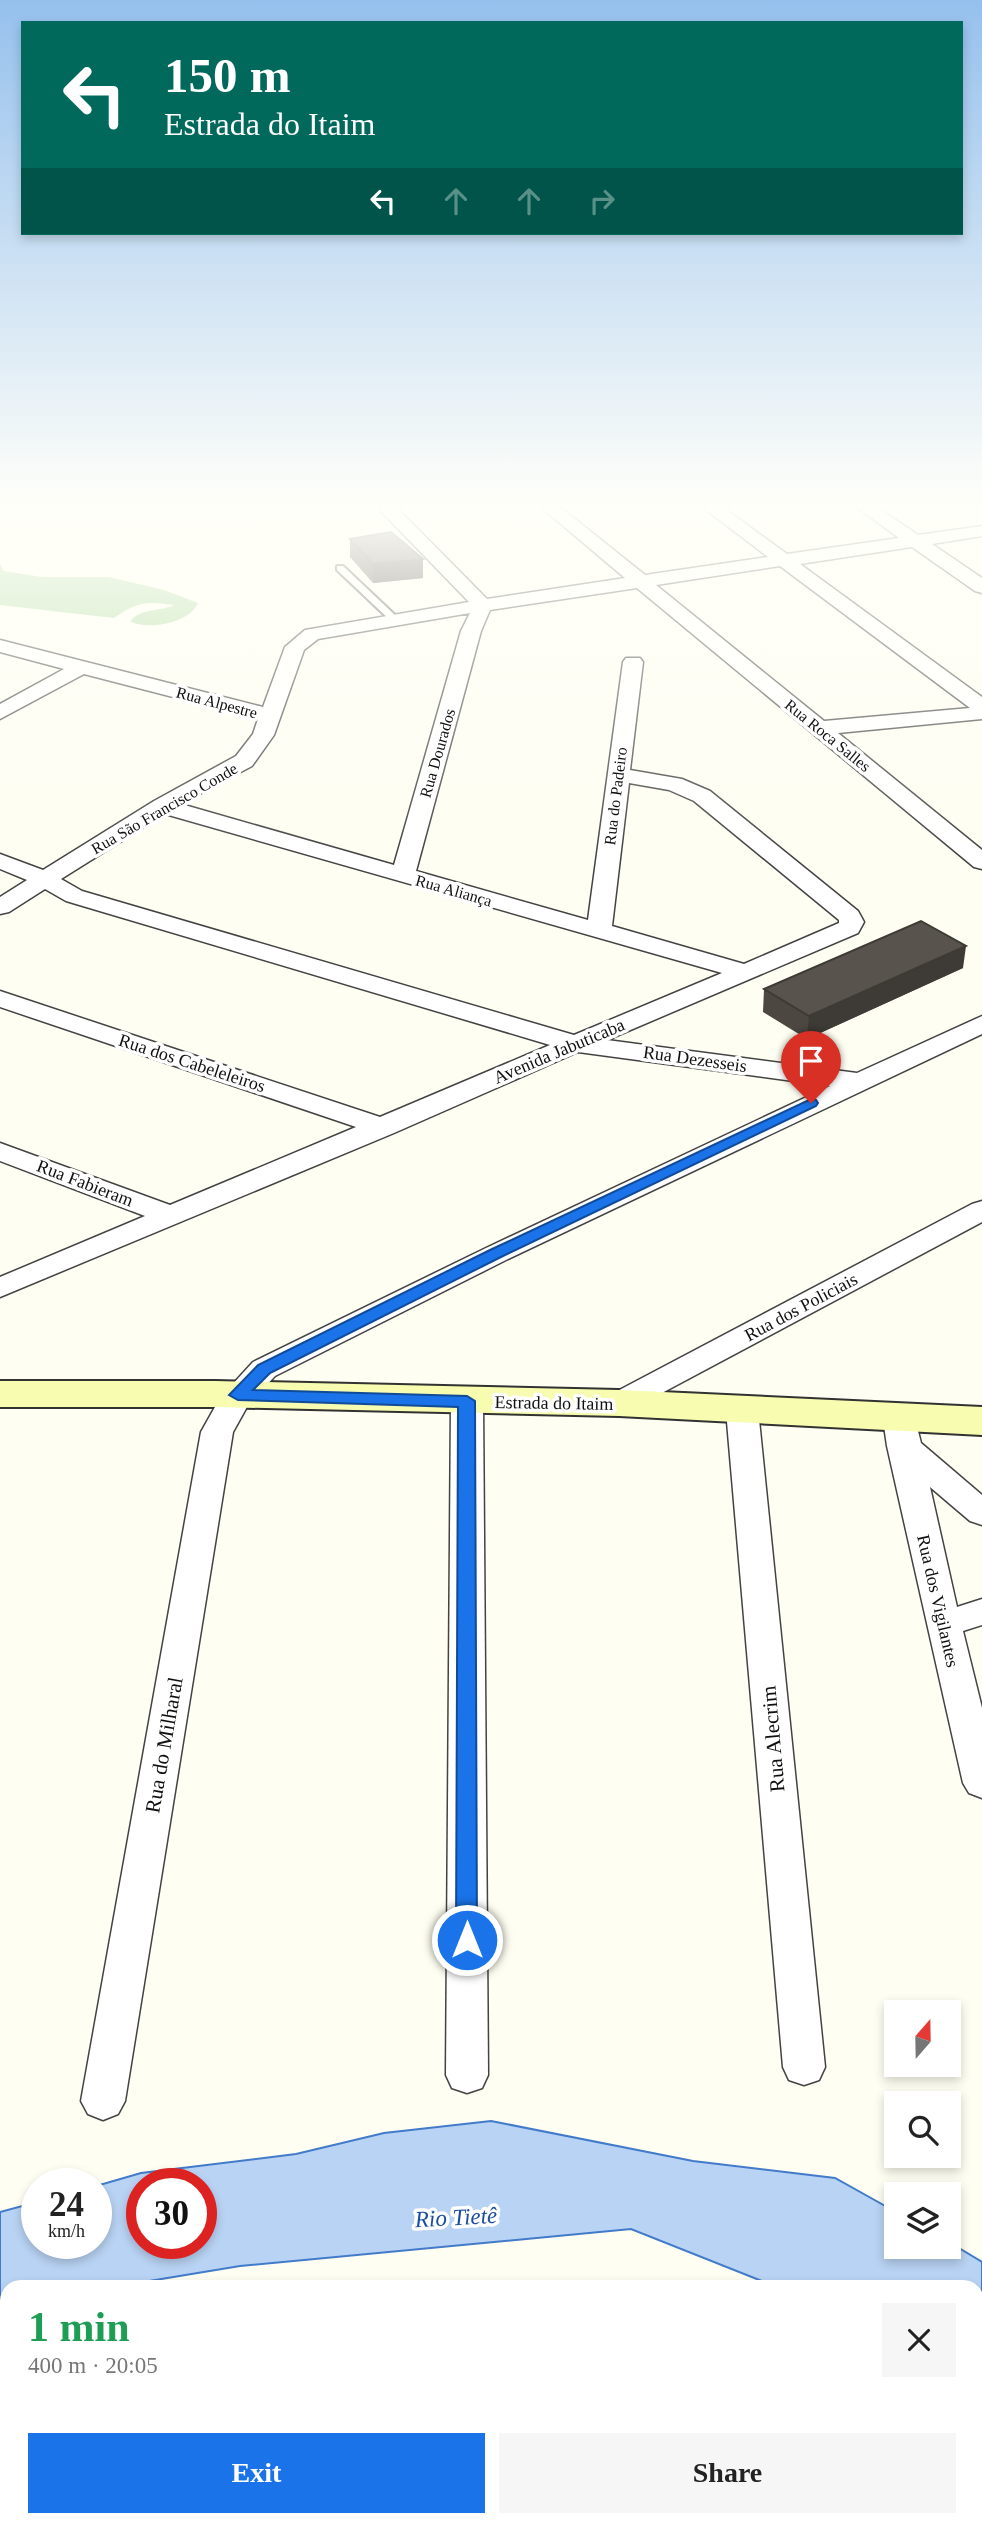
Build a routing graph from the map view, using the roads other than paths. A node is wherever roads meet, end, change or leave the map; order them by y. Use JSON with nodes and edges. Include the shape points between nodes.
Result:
{"nodes":[{"id":1,"x":381,"y":621,"type":"edge"},
{"id":2,"x":456,"y":621,"type":"edge"},
{"id":3,"x":476,"y":621,"type":"edge"},
{"id":4,"x":688,"y":621,"type":"edge"},
{"id":5,"x":864,"y":621,"type":"edge"},
{"id":6,"x":471,"y":631,"type":"junction"},
{"id":7,"x":0,"y":646,"type":"edge"},
{"id":8,"x":633,"y":662,"type":"dead end"},
{"id":9,"x":81,"y":667,"type":"junction"},
{"id":10,"x":982,"y":707,"type":"edge"},
{"id":11,"x":0,"y":713,"type":"edge"},
{"id":12,"x":982,"y":713,"type":"edge"},
{"id":13,"x":271,"y":716,"type":"junction"},
{"id":14,"x":821,"y":728,"type":"junction"},
{"id":15,"x":618,"y":775,"type":"junction"},
{"id":16,"x":162,"y":806,"type":"junction"},
{"id":17,"x":0,"y":861,"type":"edge"},
{"id":18,"x":982,"y":862,"type":"edge"},
{"id":19,"x":403,"y":876,"type":"junction"},
{"id":20,"x":43,"y":880,"type":"junction"},
{"id":21,"x":0,"y":907,"type":"edge"},
{"id":22,"x":599,"y":930,"type":"junction"},
{"id":23,"x":746,"y":972,"type":"junction"},
{"id":24,"x":0,"y":999,"type":"edge"},
{"id":25,"x":982,"y":1024,"type":"edge"},
{"id":26,"x":575,"y":1044,"type":"junction"},
{"id":27,"x":857,"y":1081,"type":"junction"},
{"id":28,"x":384,"y":1127,"type":"junction"},
{"id":29,"x":0,"y":1151,"type":"edge"},
{"id":30,"x":982,"y":1210,"type":"edge"},
{"id":31,"x":169,"y":1215,"type":"junction"},
{"id":32,"x":0,"y":1289,"type":"edge"},
{"id":33,"x":0,"y":1394,"type":"edge"},
{"id":34,"x":238,"y":1395,"type":"junction"},
{"id":35,"x":467,"y":1401,"type":"junction"},
{"id":36,"x":619,"y":1403,"type":"junction"},
{"id":37,"x":742,"y":1410,"type":"junction"},
{"id":38,"x":982,"y":1421,"type":"edge"},
{"id":39,"x":901,"y":1432,"type":"junction"},
{"id":40,"x":982,"y":1513,"type":"edge"},
{"id":41,"x":982,"y":1612,"type":"edge"},
{"id":42,"x":943,"y":1624,"type":"junction"},
{"id":43,"x":982,"y":1783,"type":"edge"},
{"id":44,"x":804,"y":2067,"type":"dead end"},
{"id":45,"x":467,"y":2075,"type":"dead end"},
{"id":46,"x":103,"y":2101,"type":"dead end"}],
"edges":[{"from":1,"to":13,"type":"street","name":"Rua São Francisco Conde","via":[[325,629],[305,637],[295,647]]},
{"from":2,"to":6,"type":"street"},
{"from":3,"to":6,"type":"street","name":"Rua Dourados"},
{"from":4,"to":14,"type":"street","name":"Rua Roca Salles"},
{"from":5,"to":10,"type":"street"},
{"from":6,"to":19,"type":"street","name":"Rua Dourados"},
{"from":7,"to":9,"type":"street","name":"Rua Alpestre"},
{"from":8,"to":15,"type":"street","name":"Rua do Padeiro"},
{"from":9,"to":11,"type":"street"},
{"from":9,"to":13,"type":"street","name":"Rua Alpestre"},
{"from":12,"to":14,"type":"street"},
{"from":13,"to":16,"type":"street","name":"Rua São Francisco Conde","via":[[256,748],[244,761]]},
{"from":14,"to":18,"type":"street","name":"Rua Roca Salles"},
{"from":15,"to":22,"type":"street","name":"Rua do Padeiro"},
{"from":15,"to":23,"type":"street","name":"Avenida Jabuticaba","via":[[674,783],[702,796],[852,919],[846,930]]},
{"from":16,"to":19,"type":"street","name":"Rua Aliança"},
{"from":16,"to":20,"type":"street","name":"Rua São Francisco Conde"},
{"from":17,"to":20,"type":"street"},
{"from":19,"to":22,"type":"street","name":"Rua Aliança"},
{"from":20,"to":21,"type":"street","name":"Rua São Francisco Conde"},
{"from":20,"to":26,"type":"street","via":[[74,896]]},
{"from":22,"to":23,"type":"street","name":"Rua Aliança"},
{"from":23,"to":26,"type":"street","name":"Avenida Jabuticaba"},
{"from":24,"to":28,"type":"street","name":"Rua dos Cabeleleiros"},
{"from":25,"to":27,"type":"street","name":"Rua do Milharal"},
{"from":26,"to":27,"type":"street","name":"Rua Dezesseis"},
{"from":26,"to":28,"type":"street","name":"Avenida Jabuticaba"},
{"from":27,"to":34,"type":"street","name":"Rua do Milharal","via":[[264,1369]]},
{"from":28,"to":31,"type":"street","name":"Avenida Jabuticaba"},
{"from":29,"to":31,"type":"street","name":"Rua Fabieram"},
{"from":30,"to":36,"type":"street","name":"Rua dos Policiais"},
{"from":31,"to":32,"type":"street","name":"Avenida Jabuticaba"},
{"from":33,"to":34,"type":"street","name":"Estrada do Itaim"},
{"from":34,"to":35,"type":"street","name":"Estrada do Itaim"},
{"from":34,"to":46,"type":"street","name":"Rua do Milharal","via":[[217,1432]]},
{"from":35,"to":36,"type":"street","name":"Estrada do Itaim"},
{"from":35,"to":45,"type":"street"},
{"from":36,"to":37,"type":"street","name":"Estrada do Itaim"},
{"from":37,"to":39,"type":"street","name":"Estrada do Itaim"},
{"from":37,"to":44,"type":"street","name":"Rua Alecrim"},
{"from":38,"to":39,"type":"street","name":"Estrada do Itaim"},
{"from":39,"to":40,"type":"street"},
{"from":39,"to":42,"type":"street","name":"Rua dos Vigilantes"},
{"from":41,"to":42,"type":"street"},
{"from":42,"to":43,"type":"street","name":"Rua dos Vigilantes"}]}
